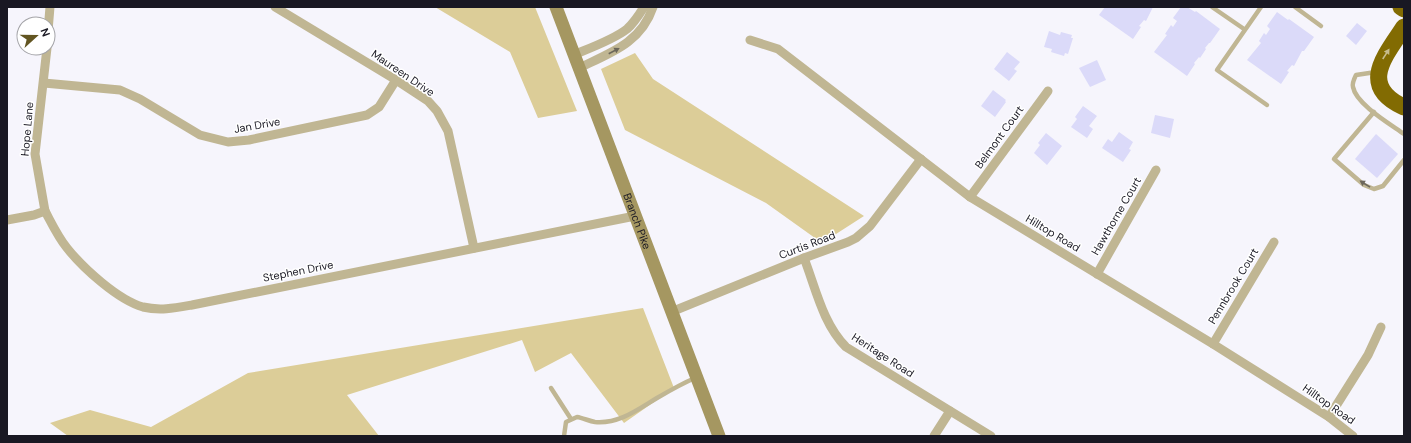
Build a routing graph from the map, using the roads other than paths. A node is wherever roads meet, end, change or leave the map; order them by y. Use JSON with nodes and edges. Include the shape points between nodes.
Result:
{"nodes":[{"id":1,"x":275,"y":7,"type":"edge"},
{"id":2,"x":556,"y":7,"type":"edge"},
{"id":3,"x":644,"y":7,"type":"edge"},
{"id":4,"x":653,"y":7,"type":"edge"},
{"id":5,"x":1212,"y":7,"type":"edge"},
{"id":6,"x":1261,"y":7,"type":"edge"},
{"id":7,"x":1295,"y":7,"type":"edge"},
{"id":8,"x":1401,"y":7,"type":"edge"},
{"id":9,"x":1404,"y":9,"type":"edge"},
{"id":10,"x":1321,"y":26,"type":"dead end"},
{"id":11,"x":1404,"y":27,"type":"edge"},
{"id":12,"x":1244,"y":29,"type":"junction"},
{"id":13,"x":750,"y":40,"type":"dead end"},
{"id":14,"x":574,"y":55,"type":"junction"},
{"id":15,"x":46,"y":56,"type":"edge"},
{"id":16,"x":579,"y":68,"type":"junction"},
{"id":17,"x":1378,"y":72,"type":"junction"},
{"id":18,"x":396,"y":80,"type":"junction"},
{"id":19,"x":44,"y":83,"type":"junction"},
{"id":20,"x":1048,"y":91,"type":"dead end"},
{"id":21,"x":1267,"y":105,"type":"dead end"},
{"id":22,"x":1404,"y":107,"type":"edge"},
{"id":23,"x":1374,"y":112,"type":"junction"},
{"id":24,"x":1404,"y":134,"type":"edge"},
{"id":25,"x":921,"y":158,"type":"junction"},
{"id":26,"x":1404,"y":160,"type":"edge"},
{"id":27,"x":1156,"y":170,"type":"dead end"},
{"id":28,"x":970,"y":197,"type":"junction"},
{"id":29,"x":45,"y":211,"type":"junction"},
{"id":30,"x":635,"y":216,"type":"junction"},
{"id":31,"x":7,"y":220,"type":"edge"},
{"id":32,"x":1274,"y":242,"type":"dead end"},
{"id":33,"x":474,"y":248,"type":"junction"},
{"id":34,"x":804,"y":258,"type":"junction"},
{"id":35,"x":1097,"y":274,"type":"junction"},
{"id":36,"x":672,"y":312,"type":"junction"},
{"id":37,"x":1381,"y":327,"type":"dead end"},
{"id":38,"x":1213,"y":344,"type":"junction"},
{"id":39,"x":696,"y":378,"type":"junction"},
{"id":40,"x":551,"y":388,"type":"dead end"},
{"id":41,"x":950,"y":411,"type":"junction"},
{"id":42,"x":1329,"y":417,"type":"junction"},
{"id":43,"x":571,"y":420,"type":"junction"},
{"id":44,"x":564,"y":436,"type":"edge"},
{"id":45,"x":718,"y":436,"type":"edge"},
{"id":46,"x":934,"y":436,"type":"edge"},
{"id":47,"x":991,"y":436,"type":"edge"},
{"id":48,"x":1353,"y":436,"type":"edge"}],
"edges":[{"from":1,"to":18,"type":"street","name":"Maureen Drive"},
{"from":2,"to":14,"type":"street","name":"Branch Pike"},
{"from":3,"to":14,"type":"street","via":[[626,30]]},
{"from":16,"to":4,"type":"street","one_way":true,"via":[[630,41],[645,25]]},
{"from":5,"to":12,"type":"lane"},
{"from":6,"to":12,"type":"lane"},
{"from":7,"to":10,"type":"lane"},
{"from":8,"to":9,"type":"highway"},
{"from":17,"to":11,"type":"highway","one_way":true,"via":[[1381,62]]},
{"from":12,"to":21,"type":"lane","via":[[1217,70]]},
{"from":13,"to":25,"type":"street","name":"Hilltop Road","via":[[778,49]]},
{"from":14,"to":16,"type":"street","name":"Branch Pike"},
{"from":15,"to":19,"type":"street","name":"Hope Lane"},
{"from":16,"to":30,"type":"street","name":"Branch Pike"},
{"from":17,"to":22,"type":"highway","via":[[1379,84],[1385,94],[1393,102]]},
{"from":17,"to":23,"type":"lane","via":[[1356,75],[1352,86],[1356,97]]},
{"from":18,"to":19,"type":"street","name":"Jan Drive","via":[[379,107],[367,115],[249,140],[228,142],[200,135],[140,98],[120,90]]},
{"from":18,"to":33,"type":"street","name":"Maureen Drive","via":[[428,101],[448,131]]},
{"from":19,"to":29,"type":"street","name":"Hope Lane","via":[[35,154]]},
{"from":20,"to":28,"type":"street","name":"Belmont Court"},
{"from":23,"to":24,"type":"lane"},
{"from":26,"to":23,"type":"lane","one_way":true,"via":[[1382,186],[1374,189],[1334,159]]},
{"from":25,"to":28,"type":"street","name":"Hilltop Road"},
{"from":25,"to":34,"type":"street","name":"Curtis Road","via":[[864,232],[848,242]]},
{"from":27,"to":35,"type":"street","name":"Hawthorne Court"},
{"from":28,"to":35,"type":"street","name":"Hilltop Road"},
{"from":29,"to":31,"type":"street"},
{"from":29,"to":33,"type":"street","name":"Stephen Drive","via":[[59,237],[82,264],[117,294],[142,307],[151,308],[192,305]]},
{"from":30,"to":33,"type":"street","name":"Stephen Drive"},
{"from":30,"to":36,"type":"street","name":"Branch Pike"},
{"from":32,"to":38,"type":"street","name":"Pennbrook Court"},
{"from":34,"to":36,"type":"street","name":"Curtis Road"},
{"from":34,"to":41,"type":"street","name":"Heritage Road","via":[[828,323],[837,337],[854,353]]},
{"from":35,"to":38,"type":"street","name":"Hilltop Road"},
{"from":36,"to":39,"type":"street","name":"Branch Pike"},
{"from":37,"to":42,"type":"street","via":[[1368,355]]},
{"from":38,"to":42,"type":"street","name":"Hilltop Road"},
{"from":39,"to":43,"type":"lane","via":[[620,418],[594,422],[577,416]]},
{"from":39,"to":45,"type":"street","name":"Branch Pike"},
{"from":40,"to":43,"type":"lane"},
{"from":41,"to":46,"type":"street"},
{"from":41,"to":47,"type":"street","name":"Heritage Road"},
{"from":42,"to":48,"type":"street","name":"Hilltop Road"},
{"from":43,"to":44,"type":"lane","via":[[566,422]]}]}
